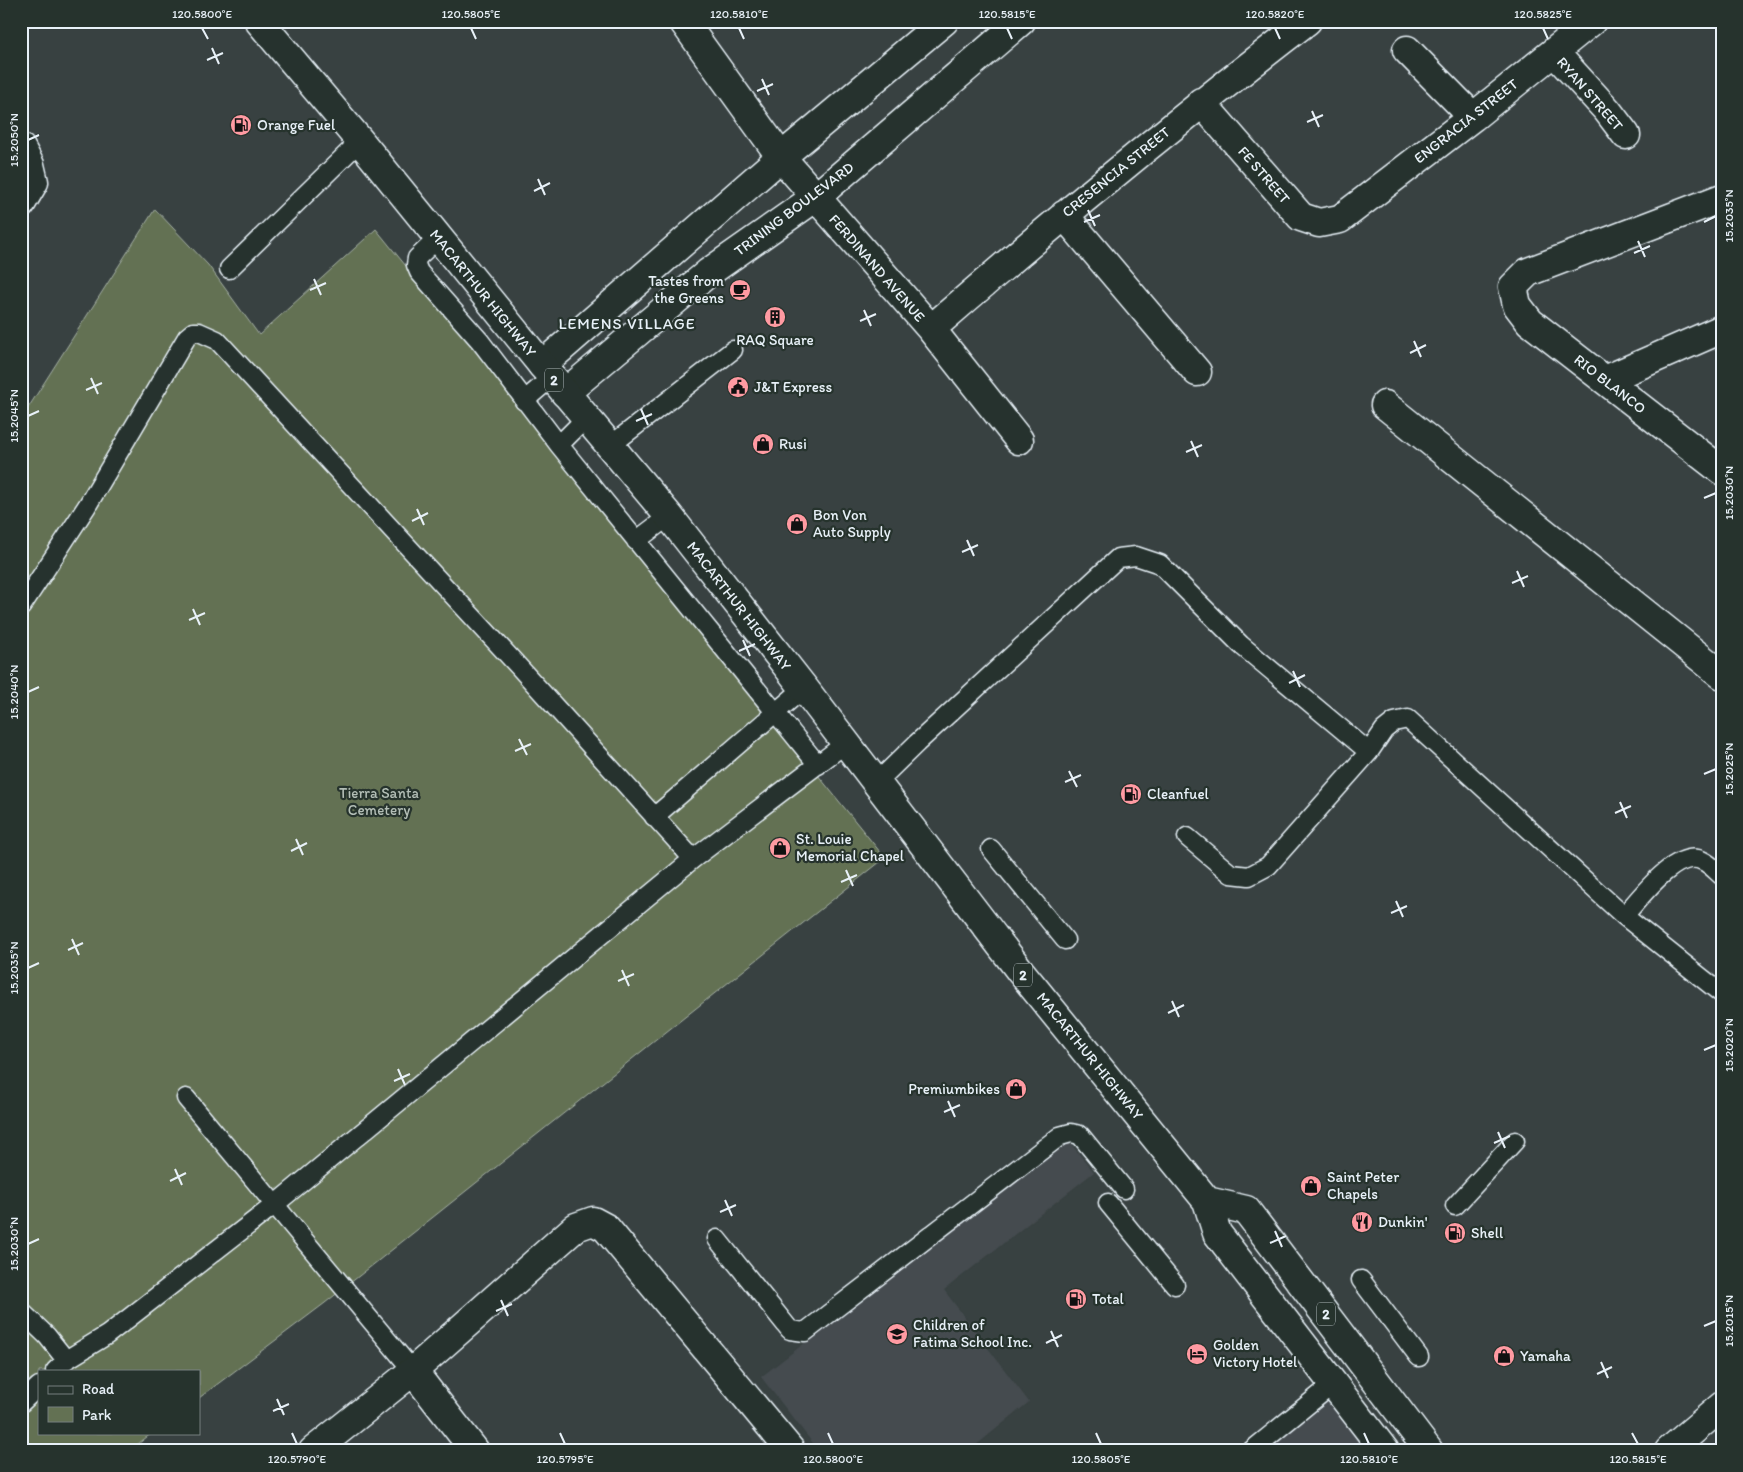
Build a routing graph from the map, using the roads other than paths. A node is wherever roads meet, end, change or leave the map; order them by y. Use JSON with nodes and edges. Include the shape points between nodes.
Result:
{"nodes":[{"id":1,"x":259,"y":21,"type":"edge"},
{"id":2,"x":683,"y":21,"type":"edge"},
{"id":3,"x":944,"y":21,"type":"edge"},
{"id":4,"x":1020,"y":21,"type":"edge"},
{"id":5,"x":1307,"y":21,"type":"edge"},
{"id":6,"x":1592,"y":21,"type":"edge"},
{"id":7,"x":1407,"y":50,"type":"dead end"},
{"id":8,"x":1554,"y":52,"type":"junction"},
{"id":9,"x":1201,"y":102,"type":"junction"},
{"id":10,"x":1473,"y":117,"type":"junction"},
{"id":11,"x":1626,"y":135,"type":"dead end"},
{"id":12,"x":360,"y":141,"type":"junction"},
{"id":13,"x":21,"y":148,"type":"edge"},
{"id":14,"x":781,"y":157,"type":"junction"},
{"id":15,"x":27,"y":196,"type":"edge"},
{"id":16,"x":816,"y":197,"type":"junction"},
{"id":17,"x":1722,"y":198,"type":"edge"},
{"id":18,"x":1064,"y":215,"type":"junction"},
{"id":19,"x":1340,"y":219,"type":"joint"},
{"id":20,"x":438,"y":238,"type":"junction"},
{"id":21,"x":229,"y":269,"type":"dead end"},
{"id":22,"x":1722,"y":329,"type":"edge"},
{"id":23,"x":931,"y":330,"type":"junction"},
{"id":24,"x":733,"y":350,"type":"dead end"},
{"id":25,"x":1197,"y":372,"type":"dead end"},
{"id":26,"x":553,"y":379,"type":"junction"},
{"id":27,"x":1605,"y":380,"type":"junction"},
{"id":28,"x":524,"y":401,"type":"junction"},
{"id":29,"x":1385,"y":405,"type":"dead end"},
{"id":30,"x":586,"y":418,"type":"junction"},
{"id":31,"x":1019,"y":440,"type":"dead end"},
{"id":32,"x":559,"y":445,"type":"junction"},
{"id":33,"x":610,"y":446,"type":"junction"},
{"id":34,"x":1722,"y":471,"type":"edge"},
{"id":35,"x":669,"y":516,"type":"junction"},
{"id":36,"x":636,"y":541,"type":"junction"},
{"id":37,"x":21,"y":607,"type":"edge"},
{"id":38,"x":1722,"y":675,"type":"edge"},
{"id":39,"x":804,"y":688,"type":"junction"},
{"id":40,"x":776,"y":714,"type":"junction"},
{"id":41,"x":846,"y":743,"type":"junction"},
{"id":42,"x":1369,"y":752,"type":"junction"},
{"id":43,"x":818,"y":765,"type":"junction"},
{"id":44,"x":876,"y":783,"type":"junction"},
{"id":45,"x":654,"y":817,"type":"junction"},
{"id":46,"x":1187,"y":837,"type":"dead end"},
{"id":47,"x":991,"y":849,"type":"dead end"},
{"id":48,"x":693,"y":860,"type":"junction"},
{"id":49,"x":1722,"y":876,"type":"edge"},
{"id":50,"x":1624,"y":916,"type":"junction"},
{"id":51,"x":1066,"y":940,"type":"dead end"},
{"id":52,"x":1722,"y":994,"type":"edge"},
{"id":53,"x":186,"y":1098,"type":"dead end"},
{"id":54,"x":1515,"y":1141,"type":"dead end"},
{"id":55,"x":1124,"y":1189,"type":"dead end"},
{"id":56,"x":1207,"y":1201,"type":"junction"},
{"id":57,"x":1108,"y":1203,"type":"dead end"},
{"id":58,"x":273,"y":1206,"type":"junction"},
{"id":59,"x":1455,"y":1206,"type":"dead end"},
{"id":60,"x":716,"y":1239,"type":"dead end"},
{"id":61,"x":1362,"y":1280,"type":"dead end"},
{"id":62,"x":1175,"y":1285,"type":"dead end"},
{"id":63,"x":21,"y":1311,"type":"edge"},
{"id":64,"x":1419,"y":1357,"type":"dead end"},
{"id":65,"x":61,"y":1365,"type":"edge"},
{"id":66,"x":413,"y":1371,"type":"junction"},
{"id":67,"x":1333,"y":1384,"type":"junction"},
{"id":68,"x":38,"y":1387,"type":"edge"},
{"id":69,"x":21,"y":1403,"type":"edge"},
{"id":70,"x":1722,"y":1406,"type":"edge"},
{"id":71,"x":313,"y":1451,"type":"edge"},
{"id":72,"x":474,"y":1451,"type":"edge"},
{"id":73,"x":791,"y":1451,"type":"edge"},
{"id":74,"x":1251,"y":1451,"type":"edge"},
{"id":75,"x":1384,"y":1451,"type":"edge"},
{"id":76,"x":1429,"y":1451,"type":"edge"},
{"id":77,"x":1669,"y":1451,"type":"edge"}],
"edges":[{"from":1,"to":12,"type":"main road","name":"MACARTHUR HIGHWAY","number":"2"},
{"from":2,"to":14,"type":"main road","name":"FERDINAND AVENUE"},
{"from":3,"to":14,"type":"main road"},
{"from":4,"to":16,"type":"main road","name":"TRINING BOULEVARD"},
{"from":5,"to":9,"type":"main road","name":"CRESENCIA STREET"},
{"from":6,"to":8,"type":"main road","name":"ENGRACIA STREET"},
{"from":7,"to":10,"type":"main road"},
{"from":8,"to":10,"type":"main road","name":"ENGRACIA STREET"},
{"from":8,"to":11,"type":"main road","name":"RYAN STREET","via":[[1608,110]]},
{"from":9,"to":18,"type":"main road","name":"CRESENCIA STREET"},
{"from":9,"to":19,"type":"main road","name":"FE STREET","via":[[1301,217],[1319,223]]},
{"from":10,"to":19,"type":"main road","name":"ENGRACIA STREET"},
{"from":12,"to":20,"type":"main road","name":"MACARTHUR HIGHWAY","number":"2"},
{"from":12,"to":21,"type":"lane"},
{"from":13,"to":15,"type":"main road","via":[[33,176]]},
{"from":14,"to":16,"type":"main road","name":"FERDINAND AVENUE"},
{"from":14,"to":26,"type":"main road"},
{"from":16,"to":23,"type":"main road","name":"FERDINAND AVENUE"},
{"from":16,"to":26,"type":"main road","name":"TRINING BOULEVARD"},
{"from":17,"to":27,"type":"main road","name":"RIO BLANCO","via":[[1528,272],[1513,287],[1517,305],[1530,322]]},
{"from":18,"to":23,"type":"main road","name":"CRESENCIA STREET"},
{"from":18,"to":25,"type":"main road"},
{"from":20,"to":26,"type":"main road","name":"MACARTHUR HIGHWAY","number":"2"},
{"from":20,"to":28,"type":"lane","via":[[417,258],[419,272],[480,341]]},
{"from":22,"to":27,"type":"main road"},
{"from":23,"to":31,"type":"main road","name":"FERDINAND AVENUE"},
{"from":24,"to":33,"type":"lane"},
{"from":26,"to":28,"type":"lane"},
{"from":26,"to":30,"type":"main road","name":"MACARTHUR HIGHWAY","number":"2"},
{"from":27,"to":34,"type":"main road","name":"RIO BLANCO"},
{"from":28,"to":32,"type":"lane"},
{"from":29,"to":38,"type":"main road"},
{"from":30,"to":32,"type":"lane"},
{"from":30,"to":33,"type":"main road","name":"MACARTHUR HIGHWAY","number":"2"},
{"from":32,"to":36,"type":"lane"},
{"from":33,"to":35,"type":"main road","name":"MACARTHUR HIGHWAY","number":"2"},
{"from":35,"to":36,"type":"lane"},
{"from":35,"to":39,"type":"main road","name":"MACARTHUR HIGHWAY","number":"2"},
{"from":36,"to":40,"type":"lane"},
{"from":37,"to":45,"type":"lane","via":[[87,506],[187,337],[193,332],[200,332],[217,340]]},
{"from":39,"to":40,"type":"lane"},
{"from":39,"to":41,"type":"main road","name":"MACARTHUR HIGHWAY","number":"2"},
{"from":40,"to":43,"type":"lane"},
{"from":40,"to":45,"type":"lane"},
{"from":41,"to":43,"type":"lane"},
{"from":41,"to":44,"type":"main road","name":"MACARTHUR HIGHWAY","number":"2"},
{"from":42,"to":44,"type":"lane","via":[[1241,645],[1160,564],[1136,556],[1118,558]]},
{"from":42,"to":46,"type":"lane","via":[[1268,866],[1249,876],[1231,874]]},
{"from":42,"to":50,"type":"lane","via":[[1384,730],[1394,722],[1408,719]]},
{"from":43,"to":48,"type":"lane"},
{"from":44,"to":56,"type":"main road","name":"MACARTHUR HIGHWAY","number":"2","via":[[1021,972]]},
{"from":45,"to":48,"type":"lane"},
{"from":47,"to":51,"type":"lane"},
{"from":48,"to":58,"type":"lane"},
{"from":49,"to":50,"type":"lane","via":[[1702,860],[1690,858],[1678,862],[1664,872]]},
{"from":50,"to":52,"type":"lane"},
{"from":53,"to":58,"type":"lane"},
{"from":54,"to":59,"type":"lane"},
{"from":55,"to":60,"type":"lane","via":[[1080,1134],[1060,1136],[805,1332],[790,1330]]},
{"from":56,"to":67,"type":"main road","name":"MACARTHUR HIGHWAY","number":"2","via":[[1217,1234]]},
{"from":56,"to":76,"type":"main road","number":"2","via":[[1246,1210]]},
{"from":57,"to":62,"type":"lane"},
{"from":58,"to":65,"type":"lane","via":[[107,1334]]},
{"from":58,"to":66,"type":"lane"},
{"from":61,"to":64,"type":"lane"},
{"from":63,"to":65,"type":"lane","via":[[47,1336]]},
{"from":66,"to":71,"type":"main road"},
{"from":66,"to":72,"type":"main road"},
{"from":66,"to":73,"type":"main road","via":[[576,1227],[593,1220],[606,1228]]},
{"from":67,"to":74,"type":"lane"},
{"from":67,"to":75,"type":"main road","name":"MACARTHUR HIGHWAY","number":"2"},
{"from":68,"to":69,"type":"lane"},
{"from":70,"to":77,"type":"main road"}]}
